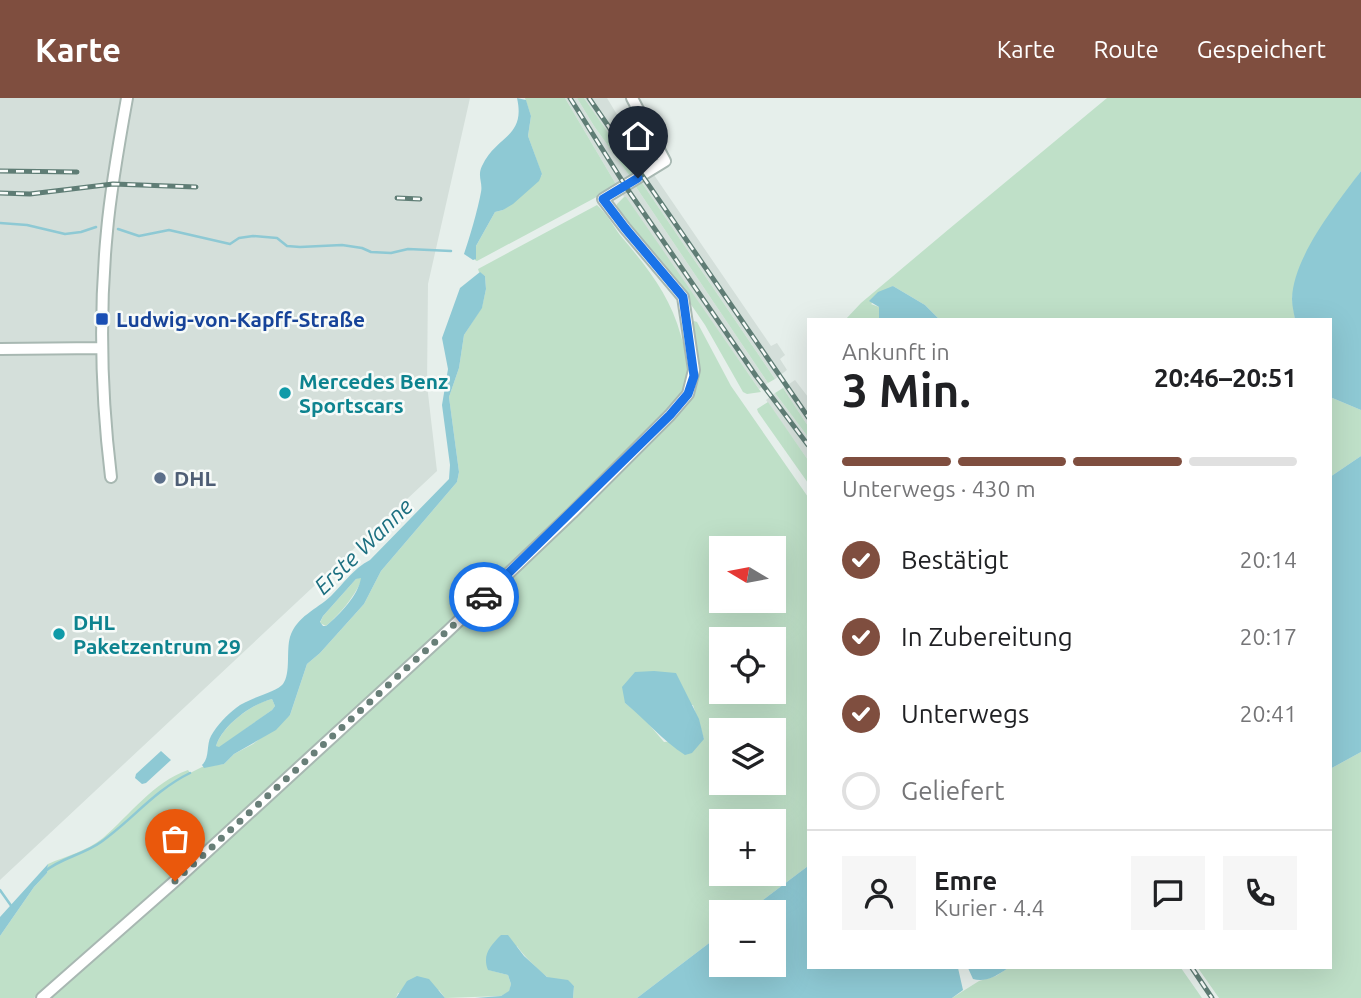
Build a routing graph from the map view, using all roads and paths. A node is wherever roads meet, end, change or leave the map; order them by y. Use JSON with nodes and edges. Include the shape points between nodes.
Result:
{"nodes":[{"id":1,"x":127,"y":98,"type":"edge"},
{"id":2,"x":632,"y":98,"type":"edge"},
{"id":3,"x":102,"y":348,"type":"junction"},
{"id":4,"x":0,"y":349,"type":"edge"},
{"id":5,"x":111,"y":477,"type":"dead end"},
{"id":6,"x":42,"y":998,"type":"edge"}],
"edges":[{"from":1,"to":3,"type":"street","via":[[107,231]]},
{"from":2,"to":6,"type":"street","via":[[665,161],[603,199],[683,297],[694,370],[688,394],[448,631]]},
{"from":3,"to":4,"type":"street"},
{"from":3,"to":5,"type":"street"}]}
